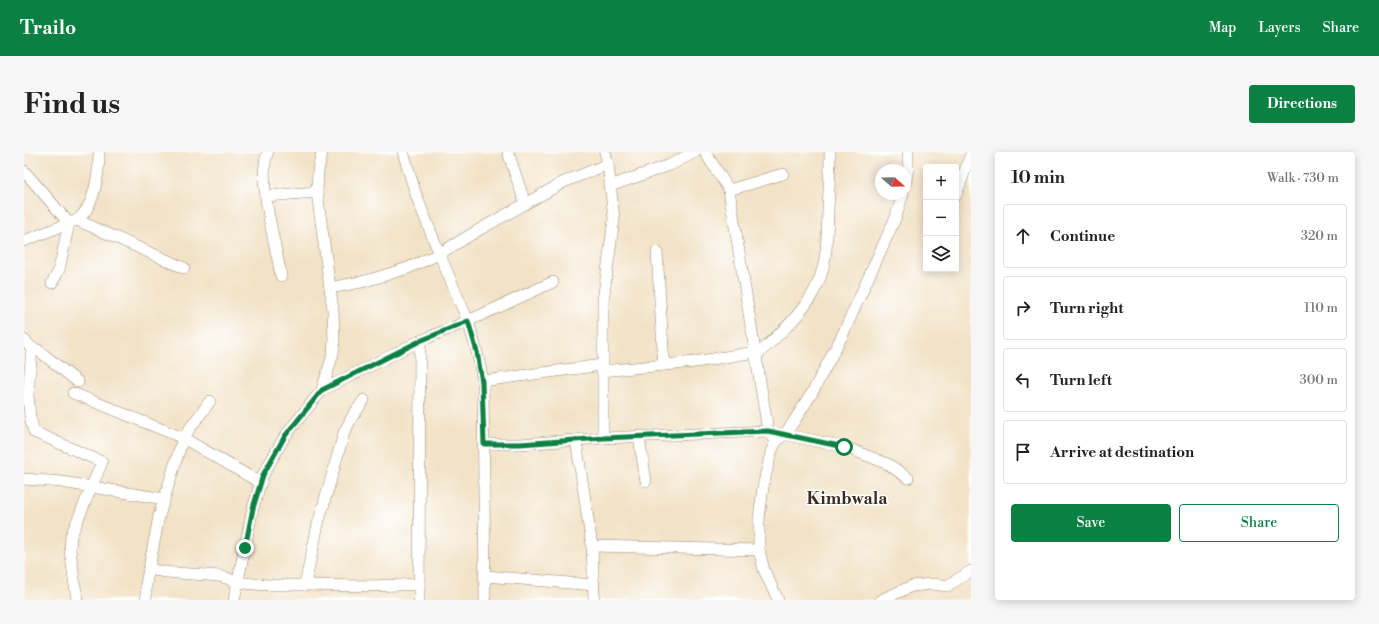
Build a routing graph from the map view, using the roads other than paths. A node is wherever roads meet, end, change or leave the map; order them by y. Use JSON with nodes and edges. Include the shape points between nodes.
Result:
{"nodes":[{"id":1,"x":99,"y":152,"type":"edge"},
{"id":2,"x":268,"y":152,"type":"edge"},
{"id":3,"x":322,"y":152,"type":"edge"},
{"id":4,"x":403,"y":152,"type":"edge"},
{"id":5,"x":508,"y":152,"type":"edge"},
{"id":6,"x":605,"y":152,"type":"edge"},
{"id":7,"x":695,"y":152,"type":"edge"},
{"id":8,"x":705,"y":152,"type":"edge"},
{"id":9,"x":830,"y":152,"type":"edge"},
{"id":10,"x":908,"y":152,"type":"edge"},
{"id":11,"x":971,"y":154,"type":"edge"},
{"id":12,"x":608,"y":164,"type":"junction"},
{"id":13,"x":908,"y":164,"type":"edge"},
{"id":14,"x":24,"y":171,"type":"edge"},
{"id":15,"x":783,"y":174,"type":"dead end"},
{"id":16,"x":610,"y":186,"type":"junction"},
{"id":17,"x":959,"y":187,"type":"edge"},
{"id":18,"x":729,"y":190,"type":"junction"},
{"id":19,"x":317,"y":192,"type":"junction"},
{"id":20,"x":266,"y":196,"type":"junction"},
{"id":21,"x":901,"y":200,"type":"edge"},
{"id":22,"x":525,"y":203,"type":"junction"},
{"id":23,"x":73,"y":222,"type":"junction"},
{"id":24,"x":24,"y":242,"type":"edge"},
{"id":25,"x":657,"y":252,"type":"dead end"},
{"id":26,"x":439,"y":254,"type":"junction"},
{"id":27,"x":184,"y":268,"type":"dead end"},
{"id":28,"x":281,"y":276,"type":"dead end"},
{"id":29,"x":553,"y":282,"type":"dead end"},
{"id":30,"x":52,"y":283,"type":"dead end"},
{"id":31,"x":330,"y":288,"type":"junction"},
{"id":32,"x":468,"y":321,"type":"junction"},
{"id":33,"x":420,"y":341,"type":"junction"},
{"id":34,"x":28,"y":344,"type":"edge"},
{"id":35,"x":756,"y":354,"type":"junction"},
{"id":36,"x":664,"y":365,"type":"junction"},
{"id":37,"x":602,"y":368,"type":"junction"},
{"id":38,"x":78,"y":382,"type":"dead end"},
{"id":39,"x":482,"y":382,"type":"junction"},
{"id":40,"x":322,"y":390,"type":"junction"},
{"id":41,"x":73,"y":393,"type":"dead end"},
{"id":42,"x":364,"y":400,"type":"dead end"},
{"id":43,"x":210,"y":401,"type":"dead end"},
{"id":44,"x":768,"y":431,"type":"junction"},
{"id":45,"x":639,"y":437,"type":"junction"},
{"id":46,"x":183,"y":438,"type":"junction"},
{"id":47,"x":603,"y":438,"type":"junction"},
{"id":48,"x":779,"y":439,"type":"junction"},
{"id":49,"x":576,"y":440,"type":"junction"},
{"id":50,"x":484,"y":444,"type":"junction"},
{"id":51,"x":908,"y":478,"type":"dead end"},
{"id":52,"x":24,"y":479,"type":"edge"},
{"id":53,"x":646,"y":480,"type":"dead end"},
{"id":54,"x":261,"y":483,"type":"junction"},
{"id":55,"x":92,"y":487,"type":"junction"},
{"id":56,"x":164,"y":499,"type":"junction"},
{"id":57,"x":592,"y":546,"type":"junction"},
{"id":58,"x":759,"y":550,"type":"junction"},
{"id":59,"x":149,"y":569,"type":"junction"},
{"id":60,"x":971,"y":571,"type":"edge"},
{"id":61,"x":484,"y":576,"type":"junction"},
{"id":62,"x":238,"y":582,"type":"junction"},
{"id":63,"x":419,"y":584,"type":"junction"},
{"id":64,"x":594,"y":585,"type":"junction"},
{"id":65,"x":305,"y":586,"type":"junction"},
{"id":66,"x":77,"y":600,"type":"edge"},
{"id":67,"x":146,"y":600,"type":"edge"},
{"id":68,"x":234,"y":600,"type":"edge"},
{"id":69,"x":419,"y":600,"type":"edge"},
{"id":70,"x":485,"y":600,"type":"edge"},
{"id":71,"x":594,"y":600,"type":"edge"},
{"id":72,"x":778,"y":600,"type":"edge"},
{"id":73,"x":881,"y":600,"type":"edge"}],
"edges":[{"from":1,"to":23,"type":"street","via":[[92,197],[84,214]]},
{"from":2,"to":20,"type":"street","via":[[263,171]]},
{"from":3,"to":19,"type":"street"},
{"from":4,"to":26,"type":"street","via":[[416,196]]},
{"from":5,"to":22,"type":"street"},
{"from":6,"to":12,"type":"street"},
{"from":7,"to":16,"type":"street","via":[[670,165]]},
{"from":8,"to":18,"type":"street"},
{"from":9,"to":35,"type":"street","via":[[827,244],[822,271],[814,292],[790,324]]},
{"from":10,"to":13,"type":"street"},
{"from":11,"to":17,"type":"street"},
{"from":12,"to":16,"type":"street"},
{"from":12,"to":22,"type":"street","via":[[564,182]]},
{"from":14,"to":23,"type":"street"},
{"from":15,"to":18,"type":"street"},
{"from":16,"to":37,"type":"street","via":[[614,219],[603,301]]},
{"from":18,"to":35,"type":"street"},
{"from":19,"to":20,"type":"street"},
{"from":19,"to":31,"type":"street"},
{"from":20,"to":28,"type":"street"},
{"from":21,"to":48,"type":"street","via":[[842,336],[812,393],[789,429]]},
{"from":22,"to":26,"type":"street"},
{"from":23,"to":24,"type":"street"},
{"from":23,"to":27,"type":"street"},
{"from":23,"to":30,"type":"street","via":[[59,270]]},
{"from":25,"to":36,"type":"street"},
{"from":26,"to":31,"type":"street","via":[[408,268],[366,281]]},
{"from":26,"to":32,"type":"street"},
{"from":29,"to":32,"type":"street"},
{"from":31,"to":40,"type":"street","via":[[333,354]]},
{"from":32,"to":33,"type":"street"},
{"from":32,"to":39,"type":"street"},
{"from":33,"to":40,"type":"street"},
{"from":33,"to":63,"type":"street"},
{"from":34,"to":38,"type":"street"},
{"from":34,"to":55,"type":"street","via":[[28,396],[34,432],[102,462]]},
{"from":35,"to":36,"type":"street"},
{"from":35,"to":44,"type":"street"},
{"from":36,"to":37,"type":"street"},
{"from":37,"to":39,"type":"street"},
{"from":37,"to":47,"type":"street"},
{"from":39,"to":50,"type":"street"},
{"from":40,"to":54,"type":"street","via":[[285,436]]},
{"from":41,"to":46,"type":"street"},
{"from":42,"to":65,"type":"street","via":[[344,433],[318,524]]},
{"from":43,"to":46,"type":"street"},
{"from":44,"to":45,"type":"street"},
{"from":44,"to":48,"type":"street"},
{"from":45,"to":47,"type":"street"},
{"from":45,"to":53,"type":"street"},
{"from":46,"to":54,"type":"street"},
{"from":46,"to":56,"type":"street"},
{"from":47,"to":49,"type":"street"},
{"from":48,"to":51,"type":"street","via":[[844,447],[888,464]]},
{"from":48,"to":58,"type":"street","via":[[768,463],[763,487]]},
{"from":49,"to":50,"type":"street"},
{"from":49,"to":57,"type":"street"},
{"from":50,"to":61,"type":"street"},
{"from":52,"to":55,"type":"street"},
{"from":54,"to":62,"type":"street","via":[[253,508]]},
{"from":55,"to":56,"type":"street"},
{"from":55,"to":66,"type":"street","via":[[71,536],[70,550]]},
{"from":56,"to":59,"type":"street"},
{"from":57,"to":58,"type":"street"},
{"from":57,"to":64,"type":"street"},
{"from":58,"to":72,"type":"street","via":[[764,570]]},
{"from":59,"to":62,"type":"street","via":[[229,578]]},
{"from":59,"to":67,"type":"street"},
{"from":60,"to":73,"type":"street","via":[[947,586],[912,586]]},
{"from":61,"to":64,"type":"street"},
{"from":61,"to":70,"type":"street"},
{"from":62,"to":65,"type":"street"},
{"from":62,"to":68,"type":"street"},
{"from":63,"to":65,"type":"street"},
{"from":63,"to":69,"type":"street"},
{"from":64,"to":71,"type":"street"}]}
